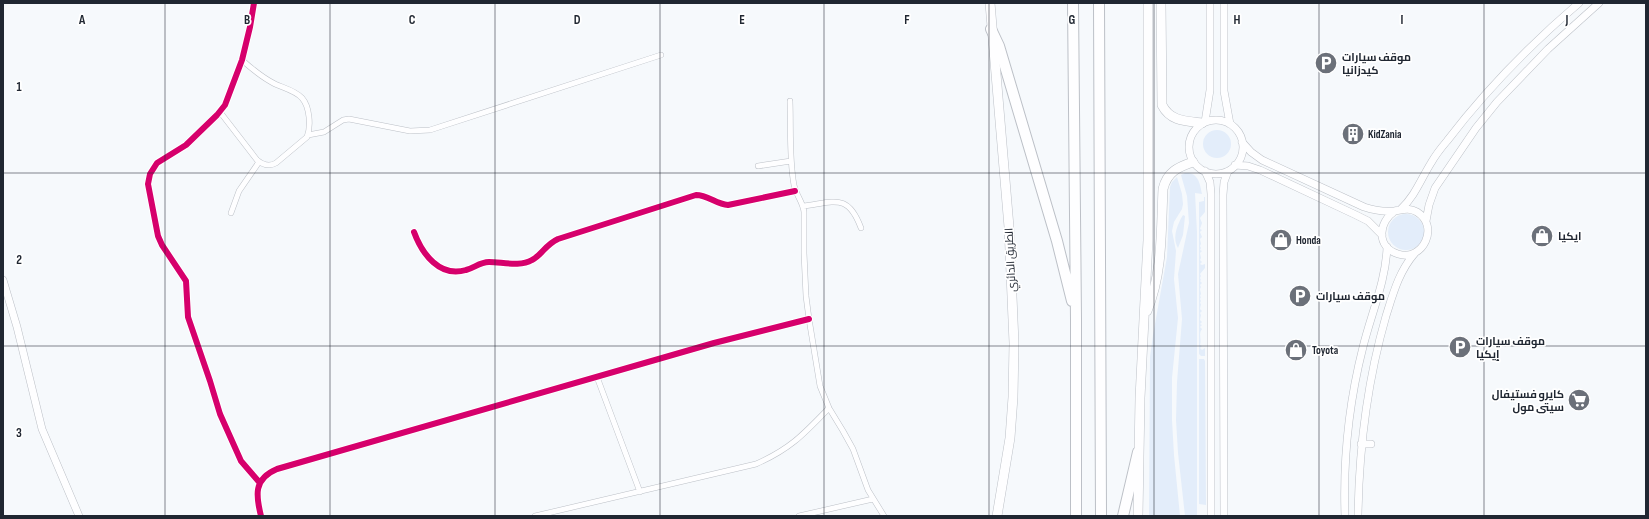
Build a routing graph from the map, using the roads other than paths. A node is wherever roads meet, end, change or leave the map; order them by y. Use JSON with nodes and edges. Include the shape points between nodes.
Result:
{"nodes":[{"id":1,"x":254,"y":3,"type":"edge"},
{"id":2,"x":990,"y":3,"type":"edge"},
{"id":3,"x":1073,"y":3,"type":"edge"},
{"id":4,"x":1099,"y":3,"type":"edge"},
{"id":5,"x":1148,"y":3,"type":"edge"},
{"id":6,"x":1161,"y":3,"type":"edge"},
{"id":7,"x":1210,"y":3,"type":"edge"},
{"id":8,"x":1224,"y":3,"type":"edge"},
{"id":9,"x":1579,"y":3,"type":"edge"},
{"id":10,"x":1599,"y":3,"type":"edge"},
{"id":11,"x":991,"y":29,"type":"junction"},
{"id":12,"x":661,"y":55,"type":"dead end"},
{"id":13,"x":242,"y":60,"type":"junction"},
{"id":14,"x":790,"y":100,"type":"dead end"},
{"id":15,"x":220,"y":112,"type":"junction"},
{"id":16,"x":1203,"y":123,"type":"junction"},
{"id":17,"x":1230,"y":124,"type":"junction"},
{"id":18,"x":308,"y":135,"type":"junction"},
{"id":19,"x":1242,"y":142,"type":"junction"},
{"id":20,"x":791,"y":161,"type":"junction"},
{"id":21,"x":259,"y":162,"type":"junction"},
{"id":22,"x":1193,"y":162,"type":"junction"},
{"id":23,"x":1235,"y":165,"type":"junction"},
{"id":24,"x":758,"y":166,"type":"dead end"},
{"id":25,"x":1205,"y":171,"type":"junction"},
{"id":26,"x":1228,"y":171,"type":"junction"},
{"id":27,"x":795,"y":191,"type":"junction"},
{"id":28,"x":804,"y":206,"type":"junction"},
{"id":29,"x":1398,"y":210,"type":"junction"},
{"id":30,"x":231,"y":213,"type":"dead end"},
{"id":31,"x":1426,"y":221,"type":"junction"},
{"id":32,"x":861,"y":228,"type":"dead end"},
{"id":33,"x":414,"y":232,"type":"dead end"},
{"id":34,"x":1382,"y":235,"type":"junction"},
{"id":35,"x":1387,"y":247,"type":"junction"},
{"id":36,"x":1415,"y":253,"type":"junction"},
{"id":37,"x":3,"y":280,"type":"edge"},
{"id":38,"x":809,"y":319,"type":"junction"},
{"id":39,"x":1076,"y":319,"type":"junction"},
{"id":40,"x":1144,"y":320,"type":"junction"},
{"id":41,"x":597,"y":377,"type":"junction"},
{"id":42,"x":829,"y":408,"type":"junction"},
{"id":43,"x":1361,"y":444,"type":"junction"},
{"id":44,"x":1371,"y":444,"type":"dead end"},
{"id":45,"x":1138,"y":452,"type":"junction"},
{"id":46,"x":260,"y":483,"type":"junction"},
{"id":47,"x":640,"y":492,"type":"junction"},
{"id":48,"x":873,"y":499,"type":"junction"},
{"id":49,"x":80,"y":516,"type":"edge"},
{"id":50,"x":261,"y":516,"type":"edge"},
{"id":51,"x":535,"y":516,"type":"edge"},
{"id":52,"x":799,"y":516,"type":"edge"},
{"id":53,"x":884,"y":516,"type":"edge"},
{"id":54,"x":998,"y":516,"type":"edge"},
{"id":55,"x":1076,"y":516,"type":"edge"},
{"id":56,"x":1101,"y":516,"type":"edge"},
{"id":57,"x":1123,"y":516,"type":"edge"},
{"id":58,"x":1138,"y":516,"type":"edge"},
{"id":59,"x":1211,"y":516,"type":"edge"},
{"id":60,"x":1224,"y":516,"type":"edge"},
{"id":61,"x":1345,"y":516,"type":"edge"},
{"id":62,"x":1358,"y":516,"type":"edge"}],
"edges":[{"from":1,"to":13,"type":"street"},
{"from":2,"to":11,"type":"highway","name":"الطريق الدائري"},
{"from":3,"to":39,"type":"highway"},
{"from":4,"to":56,"type":"highway"},
{"from":5,"to":40,"type":"highway","via":[[1149,170]]},
{"from":6,"to":16,"type":"highway","via":[[1162,105],[1175,119]]},
{"from":7,"to":16,"type":"street","via":[[1210,90]]},
{"from":8,"to":17,"type":"street","via":[[1223,84]]},
{"from":9,"to":29,"type":"street","via":[[1544,34],[1488,91],[1444,144],[1414,194]]},
{"from":10,"to":31,"type":"street","via":[[1548,49],[1476,128],[1436,188]]},
{"from":11,"to":39,"type":"highway","via":[[999,46],[1057,241]]},
{"from":11,"to":54,"type":"highway","name":"الطريق الدائري","via":[[1003,144],[1014,343],[1010,438]]},
{"from":12,"to":18,"type":"street","via":[[430,130],[410,131],[349,118],[324,132]]},
{"from":13,"to":15,"type":"street"},
{"from":13,"to":18,"type":"street","via":[[265,78],[303,99],[308,113]]},
{"from":14,"to":20,"type":"street"},
{"from":15,"to":21,"type":"street"},
{"from":15,"to":46,"type":"street","via":[[186,145],[156,163],[148,184],[158,236],[186,281],[188,318],[220,414],[241,461]]},
{"from":16,"to":17,"type":"street","via":[[1222,120]]},
{"from":16,"to":22,"type":"street","via":[[1189,141]]},
{"from":17,"to":19,"type":"street","via":[[1238,132]]},
{"from":18,"to":21,"type":"street","via":[[304,142],[276,163],[268,165]]},
{"from":19,"to":23,"type":"street","via":[[1242,154]]},
{"from":19,"to":29,"type":"street","via":[[1262,160],[1336,194],[1373,210]]},
{"from":20,"to":24,"type":"street"},
{"from":20,"to":27,"type":"street"},
{"from":21,"to":30,"type":"street","via":[[239,191]]},
{"from":22,"to":25,"type":"street"},
{"from":22,"to":40,"type":"highway","via":[[1169,174],[1162,189],[1157,278]]},
{"from":23,"to":26,"type":"street"},
{"from":23,"to":34,"type":"street","via":[[1260,170],[1368,221]]},
{"from":25,"to":26,"type":"street"},
{"from":25,"to":59,"type":"street","via":[[1210,182],[1211,194]]},
{"from":26,"to":60,"type":"street","via":[[1223,195]]},
{"from":27,"to":28,"type":"street"},
{"from":27,"to":33,"type":"street","via":[[728,205],[704,195],[696,195],[558,239],[528,262],[485,262],[460,271],[445,270],[436,265],[423,250]]},
{"from":28,"to":32,"type":"street","via":[[835,202],[844,204],[854,211]]},
{"from":28,"to":38,"type":"street","via":[[805,275]]},
{"from":29,"to":31,"type":"street","via":[[1418,212]]},
{"from":29,"to":34,"type":"street","via":[[1384,221]]},
{"from":31,"to":36,"type":"street","via":[[1428,236]]},
{"from":34,"to":35,"type":"street"},
{"from":35,"to":36,"type":"street","via":[[1397,254]]},
{"from":35,"to":61,"type":"street","via":[[1385,271],[1365,336],[1353,396],[1346,452]]},
{"from":36,"to":43,"type":"street","via":[[1400,274],[1383,327],[1371,374]]},
{"from":37,"to":49,"type":"street","via":[[42,429]]},
{"from":38,"to":41,"type":"street"},
{"from":38,"to":42,"type":"street","via":[[820,386]]},
{"from":39,"to":55,"type":"highway"},
{"from":40,"to":45,"type":"highway"},
{"from":41,"to":46,"type":"street","via":[[277,470]]},
{"from":41,"to":47,"type":"street"},
{"from":42,"to":47,"type":"street","via":[[799,439],[766,459],[744,467]]},
{"from":42,"to":48,"type":"street","via":[[848,440]]},
{"from":43,"to":44,"type":"street"},
{"from":43,"to":62,"type":"street"},
{"from":45,"to":57,"type":"highway"},
{"from":45,"to":58,"type":"highway"},
{"from":46,"to":50,"type":"street","via":[[256,496]]},
{"from":47,"to":51,"type":"street"},
{"from":48,"to":52,"type":"street"},
{"from":48,"to":53,"type":"street"}]}
